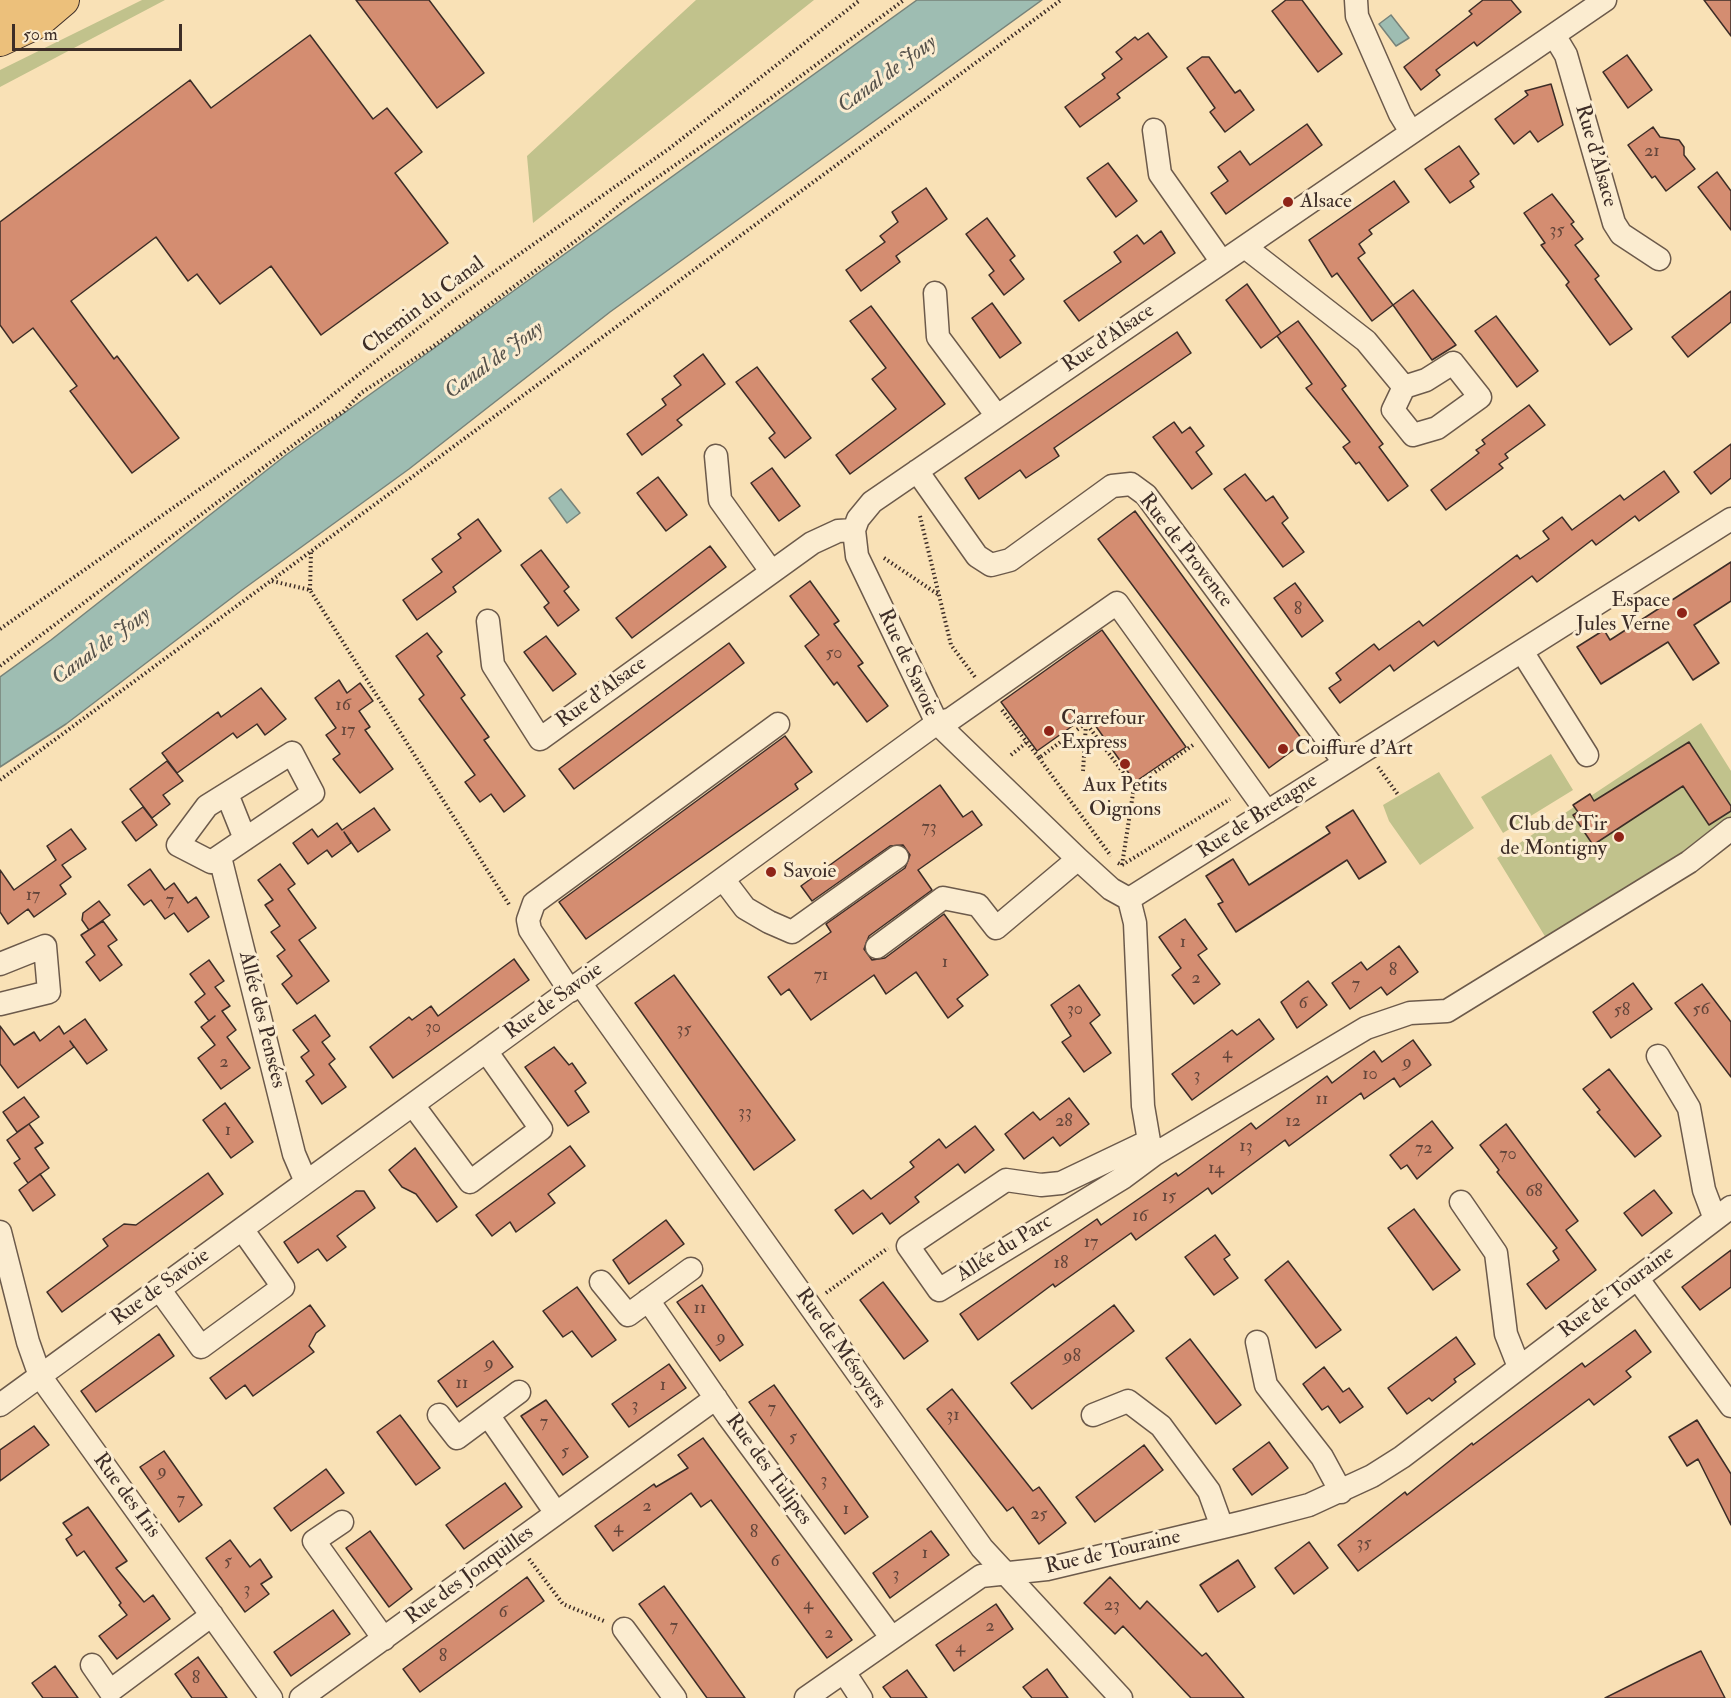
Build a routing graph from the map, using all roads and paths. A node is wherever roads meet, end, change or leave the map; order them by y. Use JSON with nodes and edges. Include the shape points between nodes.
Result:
{"nodes":[{"id":1,"x":27,"y":0,"type":"edge"},
{"id":2,"x":63,"y":0,"type":"edge"},
{"id":3,"x":860,"y":0,"type":"edge"},
{"id":4,"x":904,"y":0,"type":"edge"},
{"id":5,"x":1060,"y":0,"type":"edge"},
{"id":6,"x":1356,"y":0,"type":"edge"},
{"id":7,"x":1605,"y":0,"type":"edge"},
{"id":8,"x":0,"y":12,"type":"edge"},
{"id":9,"x":1554,"y":35,"type":"junction"},
{"id":10,"x":0,"y":40,"type":"edge"},
{"id":11,"x":1154,"y":130,"type":"dead end"},
{"id":12,"x":1412,"y":132,"type":"junction"},
{"id":13,"x":1245,"y":247,"type":"junction"},
{"id":14,"x":1659,"y":259,"type":"dead end"},
{"id":15,"x":1222,"y":262,"type":"junction"},
{"id":16,"x":934,"y":293,"type":"dead end"},
{"id":17,"x":1404,"y":387,"type":"dead end"},
{"id":18,"x":997,"y":416,"type":"junction"},
{"id":19,"x":716,"y":456,"type":"dead end"},
{"id":20,"x":921,"y":478,"type":"junction"},
{"id":21,"x":1731,"y":519,"type":"edge"},
{"id":22,"x":854,"y":530,"type":"junction"},
{"id":23,"x":311,"y":551,"type":"junction"},
{"id":24,"x":857,"y":556,"type":"junction"},
{"id":25,"x":771,"y":572,"type":"junction"},
{"id":26,"x":272,"y":580,"type":"junction"},
{"id":27,"x":310,"y":590,"type":"junction"},
{"id":28,"x":939,"y":595,"type":"junction"},
{"id":29,"x":488,"y":621,"type":"dead end"},
{"id":30,"x":0,"y":629,"type":"edge"},
{"id":31,"x":1523,"y":653,"type":"junction"},
{"id":32,"x":0,"y":666,"type":"edge"},
{"id":33,"x":976,"y":678,"type":"dead end"},
{"id":34,"x":997,"y":708,"type":"dead end"},
{"id":35,"x":936,"y":723,"type":"junction"},
{"id":36,"x":1086,"y":723,"type":"junction"},
{"id":37,"x":778,"y":724,"type":"dead end"},
{"id":38,"x":1211,"y":732,"type":"junction"},
{"id":39,"x":1027,"y":742,"type":"junction"},
{"id":40,"x":1011,"y":755,"type":"dead end"},
{"id":41,"x":1587,"y":755,"type":"dead end"},
{"id":42,"x":1039,"y":758,"type":"junction"},
{"id":43,"x":1351,"y":758,"type":"junction"},
{"id":44,"x":1083,"y":771,"type":"dead end"},
{"id":45,"x":0,"y":780,"type":"edge"},
{"id":46,"x":1134,"y":788,"type":"junction"},
{"id":47,"x":227,"y":794,"type":"junction"},
{"id":48,"x":1399,"y":796,"type":"dead end"},
{"id":49,"x":1230,"y":799,"type":"dead end"},
{"id":50,"x":1267,"y":812,"type":"junction"},
{"id":51,"x":1731,"y":829,"type":"edge"},
{"id":52,"x":245,"y":839,"type":"junction"},
{"id":53,"x":220,"y":857,"type":"junction"},
{"id":54,"x":897,"y":857,"type":"dead end"},
{"id":55,"x":1078,"y":859,"type":"junction"},
{"id":56,"x":1122,"y":865,"type":"junction"},
{"id":57,"x":723,"y":879,"type":"junction"},
{"id":58,"x":1120,"y":894,"type":"junction"},
{"id":59,"x":528,"y":920,"type":"junction"},
{"id":60,"x":877,"y":947,"type":"dead end"},
{"id":61,"x":0,"y":964,"type":"edge"},
{"id":62,"x":575,"y":987,"type":"junction"},
{"id":63,"x":0,"y":1004,"type":"edge"},
{"id":64,"x":486,"y":1052,"type":"junction"},
{"id":65,"x":1658,"y":1056,"type":"dead end"},
{"id":66,"x":413,"y":1105,"type":"junction"},
{"id":67,"x":1152,"y":1148,"type":"junction"},
{"id":68,"x":306,"y":1182,"type":"junction"},
{"id":69,"x":1061,"y":1183,"type":"junction"},
{"id":70,"x":1082,"y":1201,"type":"junction"},
{"id":71,"x":1461,"y":1202,"type":"dead end"},
{"id":72,"x":1723,"y":1213,"type":"edge"},
{"id":73,"x":242,"y":1229,"type":"junction"},
{"id":74,"x":0,"y":1232,"type":"edge"},
{"id":75,"x":908,"y":1245,"type":"junction"},
{"id":76,"x":691,"y":1269,"type":"dead end"},
{"id":77,"x":1637,"y":1278,"type":"junction"},
{"id":78,"x":602,"y":1282,"type":"dead end"},
{"id":79,"x":159,"y":1289,"type":"junction"},
{"id":80,"x":648,"y":1300,"type":"junction"},
{"id":81,"x":808,"y":1305,"type":"junction"},
{"id":82,"x":1257,"y":1342,"type":"dead end"},
{"id":83,"x":1520,"y":1367,"type":"junction"},
{"id":84,"x":40,"y":1376,"type":"junction"},
{"id":85,"x":519,"y":1392,"type":"dead end"},
{"id":86,"x":716,"y":1398,"type":"junction"},
{"id":87,"x":0,"y":1405,"type":"edge"},
{"id":88,"x":1731,"y":1406,"type":"edge"},
{"id":89,"x":439,"y":1415,"type":"dead end"},
{"id":90,"x":488,"y":1415,"type":"junction"},
{"id":91,"x":1093,"y":1415,"type":"dead end"},
{"id":92,"x":1341,"y":1492,"type":"junction"},
{"id":93,"x":556,"y":1513,"type":"junction"},
{"id":94,"x":342,"y":1522,"type":"dead end"},
{"id":95,"x":1222,"y":1527,"type":"junction"},
{"id":96,"x":516,"y":1542,"type":"junction"},
{"id":97,"x":1003,"y":1573,"type":"junction"},
{"id":98,"x":212,"y":1616,"type":"junction"},
{"id":99,"x":624,"y":1629,"type":"joint"},
{"id":100,"x":891,"y":1637,"type":"junction"},
{"id":101,"x":384,"y":1638,"type":"junction"},
{"id":102,"x":92,"y":1665,"type":"dead end"},
{"id":103,"x":844,"y":1672,"type":"junction"},
{"id":104,"x":272,"y":1698,"type":"edge"},
{"id":105,"x":302,"y":1698,"type":"edge"},
{"id":106,"x":675,"y":1698,"type":"edge"},
{"id":107,"x":806,"y":1698,"type":"edge"},
{"id":108,"x":861,"y":1698,"type":"edge"},
{"id":109,"x":1121,"y":1698,"type":"edge"}],
"edges":[{"from":1,"to":8,"type":"highway"},
{"from":2,"to":10,"type":"highway","via":[[36,23]]},
{"from":3,"to":30,"type":"path","name":"Chemin du Canal","via":[[670,148],[453,301],[317,406]]},
{"from":4,"to":32,"type":"path","via":[[625,200],[431,348],[361,393],[343,412],[316,428]]},
{"from":5,"to":23,"type":"path"},
{"from":6,"to":12,"type":"street","via":[[1357,16],[1400,114]]},
{"from":7,"to":9,"type":"street","name":"Rue d'Alsace"},
{"from":9,"to":12,"type":"street","name":"Rue d'Alsace"},
{"from":9,"to":14,"type":"street","name":"Rue d'Alsace","via":[[1566,55],[1614,224],[1621,234]]},
{"from":11,"to":15,"type":"street","via":[[1160,174]]},
{"from":12,"to":13,"type":"street","name":"Rue d'Alsace"},
{"from":13,"to":15,"type":"street","name":"Rue d'Alsace"},
{"from":13,"to":17,"type":"street","via":[[1366,342]]},
{"from":15,"to":18,"type":"street","name":"Rue d'Alsace"},
{"from":16,"to":18,"type":"street","via":[[938,337]]},
{"from":18,"to":20,"type":"street","name":"Rue d'Alsace"},
{"from":19,"to":25,"type":"street","via":[[720,500]]},
{"from":20,"to":22,"type":"street","name":"Rue d'Alsace","via":[[872,502]]},
{"from":20,"to":28,"type":"path","via":[[912,496]]},
{"from":20,"to":43,"type":"street","name":"Rue de Provence","via":[[977,556],[991,565],[1010,561],[1112,486],[1131,484],[1146,495]]},
{"from":21,"to":31,"type":"street","name":"Rue de Bretagne"},
{"from":22,"to":24,"type":"street","name":"Rue de Savoie"},
{"from":22,"to":25,"type":"street","name":"Rue d'Alsace","via":[[826,535]]},
{"from":23,"to":26,"type":"path"},
{"from":23,"to":27,"type":"path"},
{"from":24,"to":28,"type":"path","via":[[872,550]]},
{"from":24,"to":35,"type":"street","name":"Rue de Savoie"},
{"from":25,"to":29,"type":"street","name":"Rue d'Alsace","via":[[540,739],[493,665]]},
{"from":26,"to":27,"type":"path"},
{"from":26,"to":45,"type":"path"},
{"from":27,"to":59,"type":"path","via":[[516,916]]},
{"from":28,"to":33,"type":"path","via":[[951,645]]},
{"from":31,"to":41,"type":"street"},
{"from":31,"to":43,"type":"street","name":"Rue de Bretagne"},
{"from":34,"to":39,"type":"path"},
{"from":35,"to":38,"type":"street","via":[[951,719],[1117,603]]},
{"from":35,"to":55,"type":"street"},
{"from":35,"to":57,"type":"street","name":"Rue de Savoie"},
{"from":36,"to":42,"type":"path"},
{"from":36,"to":44,"type":"path"},
{"from":36,"to":46,"type":"path"},
{"from":37,"to":59,"type":"street","via":[[542,895],[534,903]]},
{"from":38,"to":46,"type":"path"},
{"from":38,"to":50,"type":"street"},
{"from":39,"to":40,"type":"path"},
{"from":39,"to":42,"type":"path"},
{"from":42,"to":56,"type":"path","via":[[1115,862]]},
{"from":43,"to":48,"type":"path","via":[[1379,767]]},
{"from":43,"to":50,"type":"street","name":"Rue de Bretagne"},
{"from":46,"to":56,"type":"path"},
{"from":47,"to":52,"type":"street"},
{"from":47,"to":52,"type":"street","via":[[292,753],[313,793]]},
{"from":47,"to":53,"type":"street","via":[[207,806],[178,844],[211,862]]},
{"from":49,"to":56,"type":"path"},
{"from":50,"to":58,"type":"street","name":"Rue de Bretagne"},
{"from":51,"to":67,"type":"street","name":"Allée du Parc","via":[[1689,862],[1447,1011],[1410,1013],[1366,1028]]},
{"from":52,"to":53,"type":"street"},
{"from":53,"to":68,"type":"street","name":"Allée des Pensées","via":[[294,1154]]},
{"from":54,"to":57,"type":"street","via":[[792,932],[744,908]]},
{"from":55,"to":58,"type":"street"},
{"from":55,"to":60,"type":"street","via":[[996,928],[978,905],[944,898]]},
{"from":56,"to":58,"type":"path"},
{"from":57,"to":62,"type":"street","name":"Rue de Savoie"},
{"from":58,"to":67,"type":"street","via":[[1135,923],[1143,1106]]},
{"from":59,"to":62,"type":"street","name":"Rue de Mésoyers","via":[[530,930]]},
{"from":61,"to":63,"type":"street","via":[[45,946],[48,992]]},
{"from":62,"to":64,"type":"street","name":"Rue de Savoie"},
{"from":62,"to":81,"type":"street","name":"Rue de Mésoyers"},
{"from":64,"to":66,"type":"street","name":"Rue de Savoie"},
{"from":64,"to":66,"type":"street","via":[[541,1129],[470,1182]]},
{"from":65,"to":72,"type":"street","name":"Rue de Touraine","via":[[1689,1108],[1704,1190]]},
{"from":66,"to":68,"type":"street","name":"Rue de Savoie"},
{"from":67,"to":69,"type":"street","name":"Allée du Parc"},
{"from":67,"to":70,"type":"street","name":"Allée du Parc","via":[[1124,1177]]},
{"from":68,"to":73,"type":"street","name":"Rue de Savoie"},
{"from":69,"to":70,"type":"street","name":"Allée du Parc"},
{"from":69,"to":75,"type":"street","name":"Allée du Parc","via":[[1041,1185],[1006,1180]]},
{"from":70,"to":75,"type":"street","name":"Allée du Parc","via":[[939,1290]]},
{"from":71,"to":83,"type":"street","via":[[1496,1253],[1506,1334]]},
{"from":72,"to":77,"type":"street","name":"Rue de Touraine"},
{"from":73,"to":79,"type":"street","name":"Rue de Savoie"},
{"from":73,"to":79,"type":"street","via":[[284,1287],[201,1347]]},
{"from":74,"to":84,"type":"street","name":"Rue des Iris"},
{"from":75,"to":81,"type":"path","via":[[888,1247]]},
{"from":76,"to":80,"type":"street"},
{"from":77,"to":83,"type":"street","name":"Rue de Touraine"},
{"from":77,"to":88,"type":"street"},
{"from":78,"to":80,"type":"street","via":[[628,1315]]},
{"from":79,"to":84,"type":"street","name":"Rue de Savoie"},
{"from":80,"to":86,"type":"street","name":"Rue des Tulipes"},
{"from":81,"to":97,"type":"street","name":"Rue de Mésoyers"},
{"from":82,"to":92,"type":"street","via":[[1266,1385],[1322,1457]]},
{"from":83,"to":92,"type":"street","name":"Rue de Touraine","via":[[1401,1457]]},
{"from":84,"to":87,"type":"street","name":"Rue de Savoie"},
{"from":84,"to":98,"type":"street","name":"Rue des Iris"},
{"from":85,"to":90,"type":"street"},
{"from":86,"to":93,"type":"street","name":"Rue des Jonquilles"},
{"from":86,"to":100,"type":"street","name":"Rue des Tulipes"},
{"from":89,"to":90,"type":"street","via":[[457,1438]]},
{"from":90,"to":93,"type":"street","name":"Rue des Jonquilles"},
{"from":91,"to":95,"type":"street","via":[[1128,1401],[1161,1426],[1209,1491]]},
{"from":92,"to":95,"type":"street","name":"Rue de Touraine","via":[[1309,1505]]},
{"from":93,"to":96,"type":"street","name":"Rue des Jonquilles"},
{"from":94,"to":101,"type":"street","name":"Rue des Jonquilles","via":[[314,1541]]},
{"from":95,"to":97,"type":"street","name":"Rue de Touraine","via":[[1028,1573]]},
{"from":96,"to":99,"type":"path","via":[[563,1604]]},
{"from":96,"to":101,"type":"street","name":"Rue des Jonquilles"},
{"from":97,"to":100,"type":"street","name":"Rue de Touraine","via":[[981,1576]]},
{"from":97,"to":109,"type":"street","name":"Rue de Mésoyers"},
{"from":98,"to":102,"type":"street","via":[[110,1691]]},
{"from":98,"to":104,"type":"street","name":"Rue des Iris"},
{"from":99,"to":106,"type":"street"},
{"from":100,"to":103,"type":"street","name":"Rue de Touraine"},
{"from":101,"to":105,"type":"street","name":"Rue des Jonquilles"},
{"from":103,"to":107,"type":"street","name":"Rue de Touraine"},
{"from":103,"to":108,"type":"street"}]}
